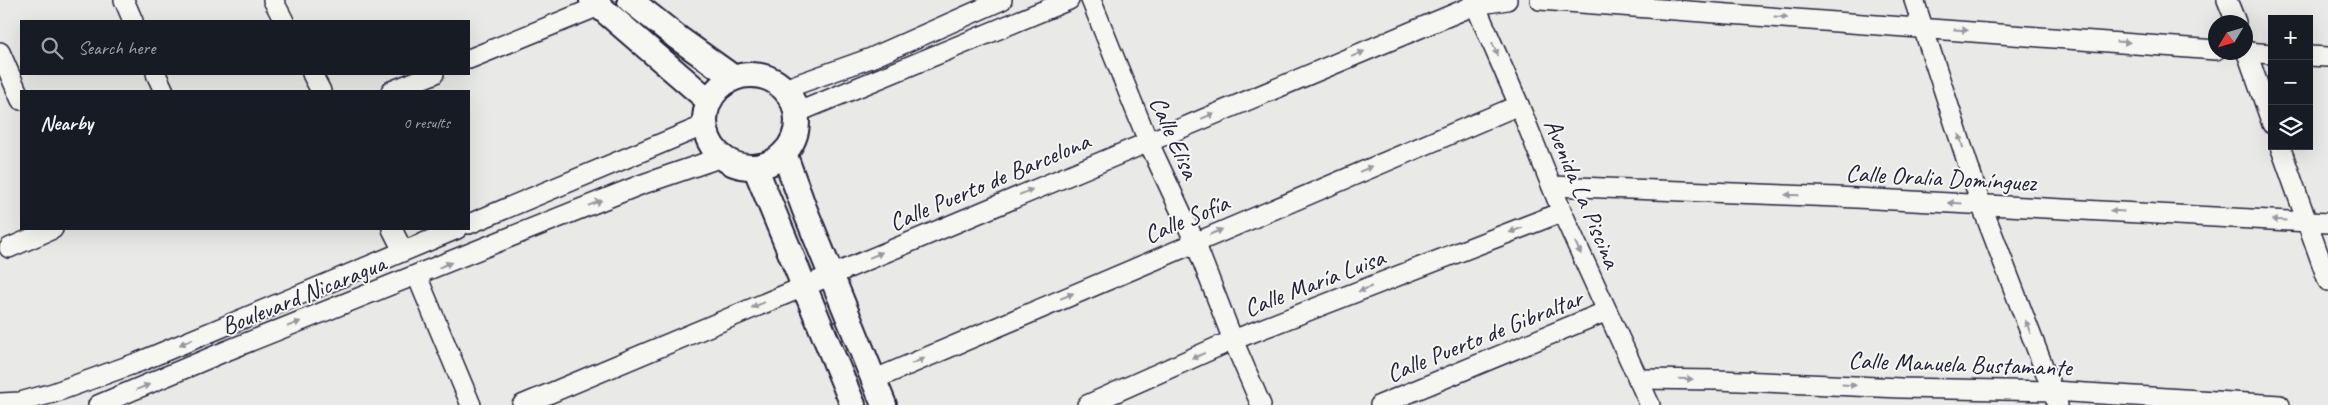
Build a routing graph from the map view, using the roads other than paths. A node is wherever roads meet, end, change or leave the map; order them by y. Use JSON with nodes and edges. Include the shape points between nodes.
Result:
{"nodes":[{"id":1,"x":124,"y":0,"type":"edge"},
{"id":2,"x":273,"y":0,"type":"edge"},
{"id":3,"x":630,"y":0,"type":"edge"},
{"id":4,"x":1002,"y":0,"type":"edge"},
{"id":5,"x":1069,"y":0,"type":"edge"},
{"id":6,"x":1091,"y":0,"type":"edge"},
{"id":7,"x":1507,"y":0,"type":"edge"},
{"id":8,"x":1540,"y":0,"type":"edge"},
{"id":9,"x":1914,"y":0,"type":"edge"},
{"id":10,"x":2228,"y":0,"type":"edge"},
{"id":11,"x":1474,"y":2,"type":"edge"},
{"id":12,"x":596,"y":3,"type":"edge"},
{"id":13,"x":2233,"y":15,"type":"edge"},
{"id":14,"x":133,"y":20,"type":"edge"},
{"id":15,"x":283,"y":20,"type":"edge"},
{"id":16,"x":1925,"y":27,"type":"junction"},
{"id":17,"x":2208,"y":49,"type":"edge"},
{"id":18,"x":0,"y":52,"type":"edge"},
{"id":19,"x":2253,"y":52,"type":"edge"},
{"id":20,"x":2268,"y":54,"type":"edge"},
{"id":21,"x":2313,"y":56,"type":"edge"},
{"id":22,"x":2328,"y":57,"type":"edge"},
{"id":23,"x":470,"y":59,"type":"edge"},
{"id":24,"x":2249,"y":60,"type":"edge"},
{"id":25,"x":156,"y":75,"type":"edge"},
{"id":26,"x":313,"y":75,"type":"edge"},
{"id":27,"x":431,"y":75,"type":"edge"},
{"id":28,"x":734,"y":78,"type":"junction"},
{"id":29,"x":784,"y":89,"type":"junction"},
{"id":30,"x":164,"y":90,"type":"edge"},
{"id":31,"x":320,"y":90,"type":"edge"},
{"id":32,"x":393,"y":90,"type":"edge"},
{"id":33,"x":20,"y":98,"type":"edge"},
{"id":34,"x":709,"y":100,"type":"junction"},
{"id":35,"x":1519,"y":105,"type":"junction"},
{"id":36,"x":796,"y":113,"type":"junction"},
{"id":37,"x":2268,"y":113,"type":"edge"},
{"id":38,"x":705,"y":124,"type":"junction"},
{"id":39,"x":1148,"y":141,"type":"junction"},
{"id":40,"x":2281,"y":150,"type":"edge"},
{"id":41,"x":784,"y":153,"type":"junction"},
{"id":42,"x":722,"y":157,"type":"junction"},
{"id":43,"x":755,"y":167,"type":"junction"},
{"id":44,"x":1552,"y":186,"type":"junction"},
{"id":45,"x":1981,"y":204,"type":"junction"},
{"id":46,"x":1562,"y":212,"type":"junction"},
{"id":47,"x":2306,"y":221,"type":"junction"},
{"id":48,"x":2328,"y":223,"type":"edge"},
{"id":49,"x":470,"y":224,"type":"edge"},
{"id":50,"x":51,"y":230,"type":"edge"},
{"id":51,"x":392,"y":230,"type":"edge"},
{"id":52,"x":455,"y":230,"type":"edge"},
{"id":53,"x":1194,"y":242,"type":"junction"},
{"id":54,"x":9,"y":248,"type":"dead end"},
{"id":55,"x":403,"y":251,"type":"junction"},
{"id":56,"x":831,"y":274,"type":"junction"},
{"id":57,"x":417,"y":276,"type":"junction"},
{"id":58,"x":2328,"y":281,"type":"edge"},
{"id":59,"x":803,"y":286,"type":"junction"},
{"id":60,"x":1607,"y":311,"type":"junction"},
{"id":61,"x":1233,"y":340,"type":"junction"},
{"id":62,"x":1638,"y":379,"type":"junction"},
{"id":63,"x":873,"y":380,"type":"junction"},
{"id":64,"x":2056,"y":398,"type":"edge"},
{"id":65,"x":0,"y":403,"type":"edge"},
{"id":66,"x":98,"y":405,"type":"edge"},
{"id":67,"x":471,"y":405,"type":"edge"},
{"id":68,"x":522,"y":405,"type":"edge"},
{"id":69,"x":853,"y":405,"type":"edge"},
{"id":70,"x":884,"y":405,"type":"edge"},
{"id":71,"x":1086,"y":405,"type":"edge"},
{"id":72,"x":1261,"y":405,"type":"edge"},
{"id":73,"x":1380,"y":405,"type":"edge"},
{"id":74,"x":1650,"y":405,"type":"edge"},
{"id":75,"x":2280,"y":405,"type":"edge"}],
"edges":[{"from":1,"to":14,"type":"street"},
{"from":2,"to":15,"type":"street"},
{"from":3,"to":28,"type":"main road"},
{"from":4,"to":29,"type":"street","via":[[871,58]]},
{"from":5,"to":36,"type":"street"},
{"from":6,"to":39,"type":"street","name":"Calle Elisa"},
{"from":7,"to":11,"type":"street","name":"Calle Puerto de Barcelona"},
{"from":8,"to":16,"type":"street","one_way":true},
{"from":9,"to":16,"type":"street"},
{"from":10,"to":13,"type":"street"},
{"from":11,"to":35,"type":"street","name":"Avenida La Piscina","one_way":true},
{"from":39,"to":11,"type":"street","name":"Calle Puerto de Barcelona","one_way":true},
{"from":12,"to":23,"type":"street"},
{"from":12,"to":34,"type":"main road"},
{"from":16,"to":17,"type":"street","one_way":true},
{"from":45,"to":16,"type":"street","one_way":true},
{"from":18,"to":33,"type":"street"},
{"from":19,"to":20,"type":"street"},
{"from":21,"to":22,"type":"street"},
{"from":24,"to":37,"type":"street"},
{"from":25,"to":30,"type":"street"},
{"from":26,"to":31,"type":"street"},
{"from":27,"to":32,"type":"street"},
{"from":28,"to":29,"type":"main road","via":[[760,76]]},
{"from":28,"to":34,"type":"main road","via":[[724,83]]},
{"from":29,"to":36,"type":"main road"},
{"from":34,"to":38,"type":"main road"},
{"from":35,"to":44,"type":"street","name":"Avenida La Piscina"},
{"from":53,"to":35,"type":"street","name":"Calle Sofía","one_way":true},
{"from":36,"to":41,"type":"main road","via":[[795,134]]},
{"from":38,"to":42,"type":"main road","via":[[708,137]]},
{"from":38,"to":49,"type":"street"},
{"from":39,"to":53,"type":"street","name":"Calle Elisa"},
{"from":56,"to":39,"type":"street","name":"Calle Puerto de Barcelona","one_way":true},
{"from":40,"to":47,"type":"street"},
{"from":41,"to":43,"type":"main road","via":[[766,165]]},
{"from":41,"to":56,"type":"main road"},
{"from":42,"to":43,"type":"main road","via":[[732,163]]},
{"from":57,"to":42,"type":"street","name":"Boulevard Nicaragua","one_way":true,"via":[[640,185]]},
{"from":43,"to":59,"type":"main road"},
{"from":45,"to":44,"type":"street","name":"Calle Oralia Domínguez","one_way":true},
{"from":44,"to":46,"type":"street","name":"Avenida La Piscina"},
{"from":47,"to":45,"type":"street","name":"Calle Oralia Domínguez","one_way":true},
{"from":64,"to":45,"type":"street","one_way":true},
{"from":46,"to":60,"type":"street","name":"Avenida La Piscina","one_way":true},
{"from":46,"to":61,"type":"street","name":"Calle María Luisa","one_way":true},
{"from":47,"to":48,"type":"street","name":"Calle Oralia Domínguez"},
{"from":47,"to":58,"type":"street"},
{"from":50,"to":54,"type":"street"},
{"from":51,"to":55,"type":"street"},
{"from":52,"to":55,"type":"street","name":"Boulevard Nicaragua"},
{"from":53,"to":61,"type":"street","name":"Calle Elisa"},
{"from":63,"to":53,"type":"street","name":"Calle Sofía","one_way":true},
{"from":55,"to":65,"type":"street","name":"Boulevard Nicaragua","one_way":true,"via":[[139,362],[53,393],[20,402]]},
{"from":56,"to":59,"type":"street","name":"Calle Puerto de Barcelona"},
{"from":56,"to":63,"type":"main road"},
{"from":66,"to":57,"type":"street","name":"Boulevard Nicaragua","one_way":true},
{"from":57,"to":67,"type":"street"},
{"from":59,"to":68,"type":"street","name":"Calle Puerto de Barcelona","one_way":true},
{"from":59,"to":69,"type":"main road"},
{"from":60,"to":62,"type":"street","name":"Avenida La Piscina"},
{"from":60,"to":73,"type":"street","name":"Calle Puerto de Gibraltar"},
{"from":61,"to":71,"type":"street","name":"Calle María Luisa","one_way":true},
{"from":61,"to":72,"type":"street","name":"Calle Elisa"},
{"from":62,"to":64,"type":"street","name":"Calle Manuela Bustamante","one_way":true,"via":[[1901,388]]},
{"from":62,"to":74,"type":"street","name":"Avenida La Piscina"},
{"from":63,"to":70,"type":"main road"},
{"from":64,"to":75,"type":"street","name":"Calle Manuela Bustamante"}]}
